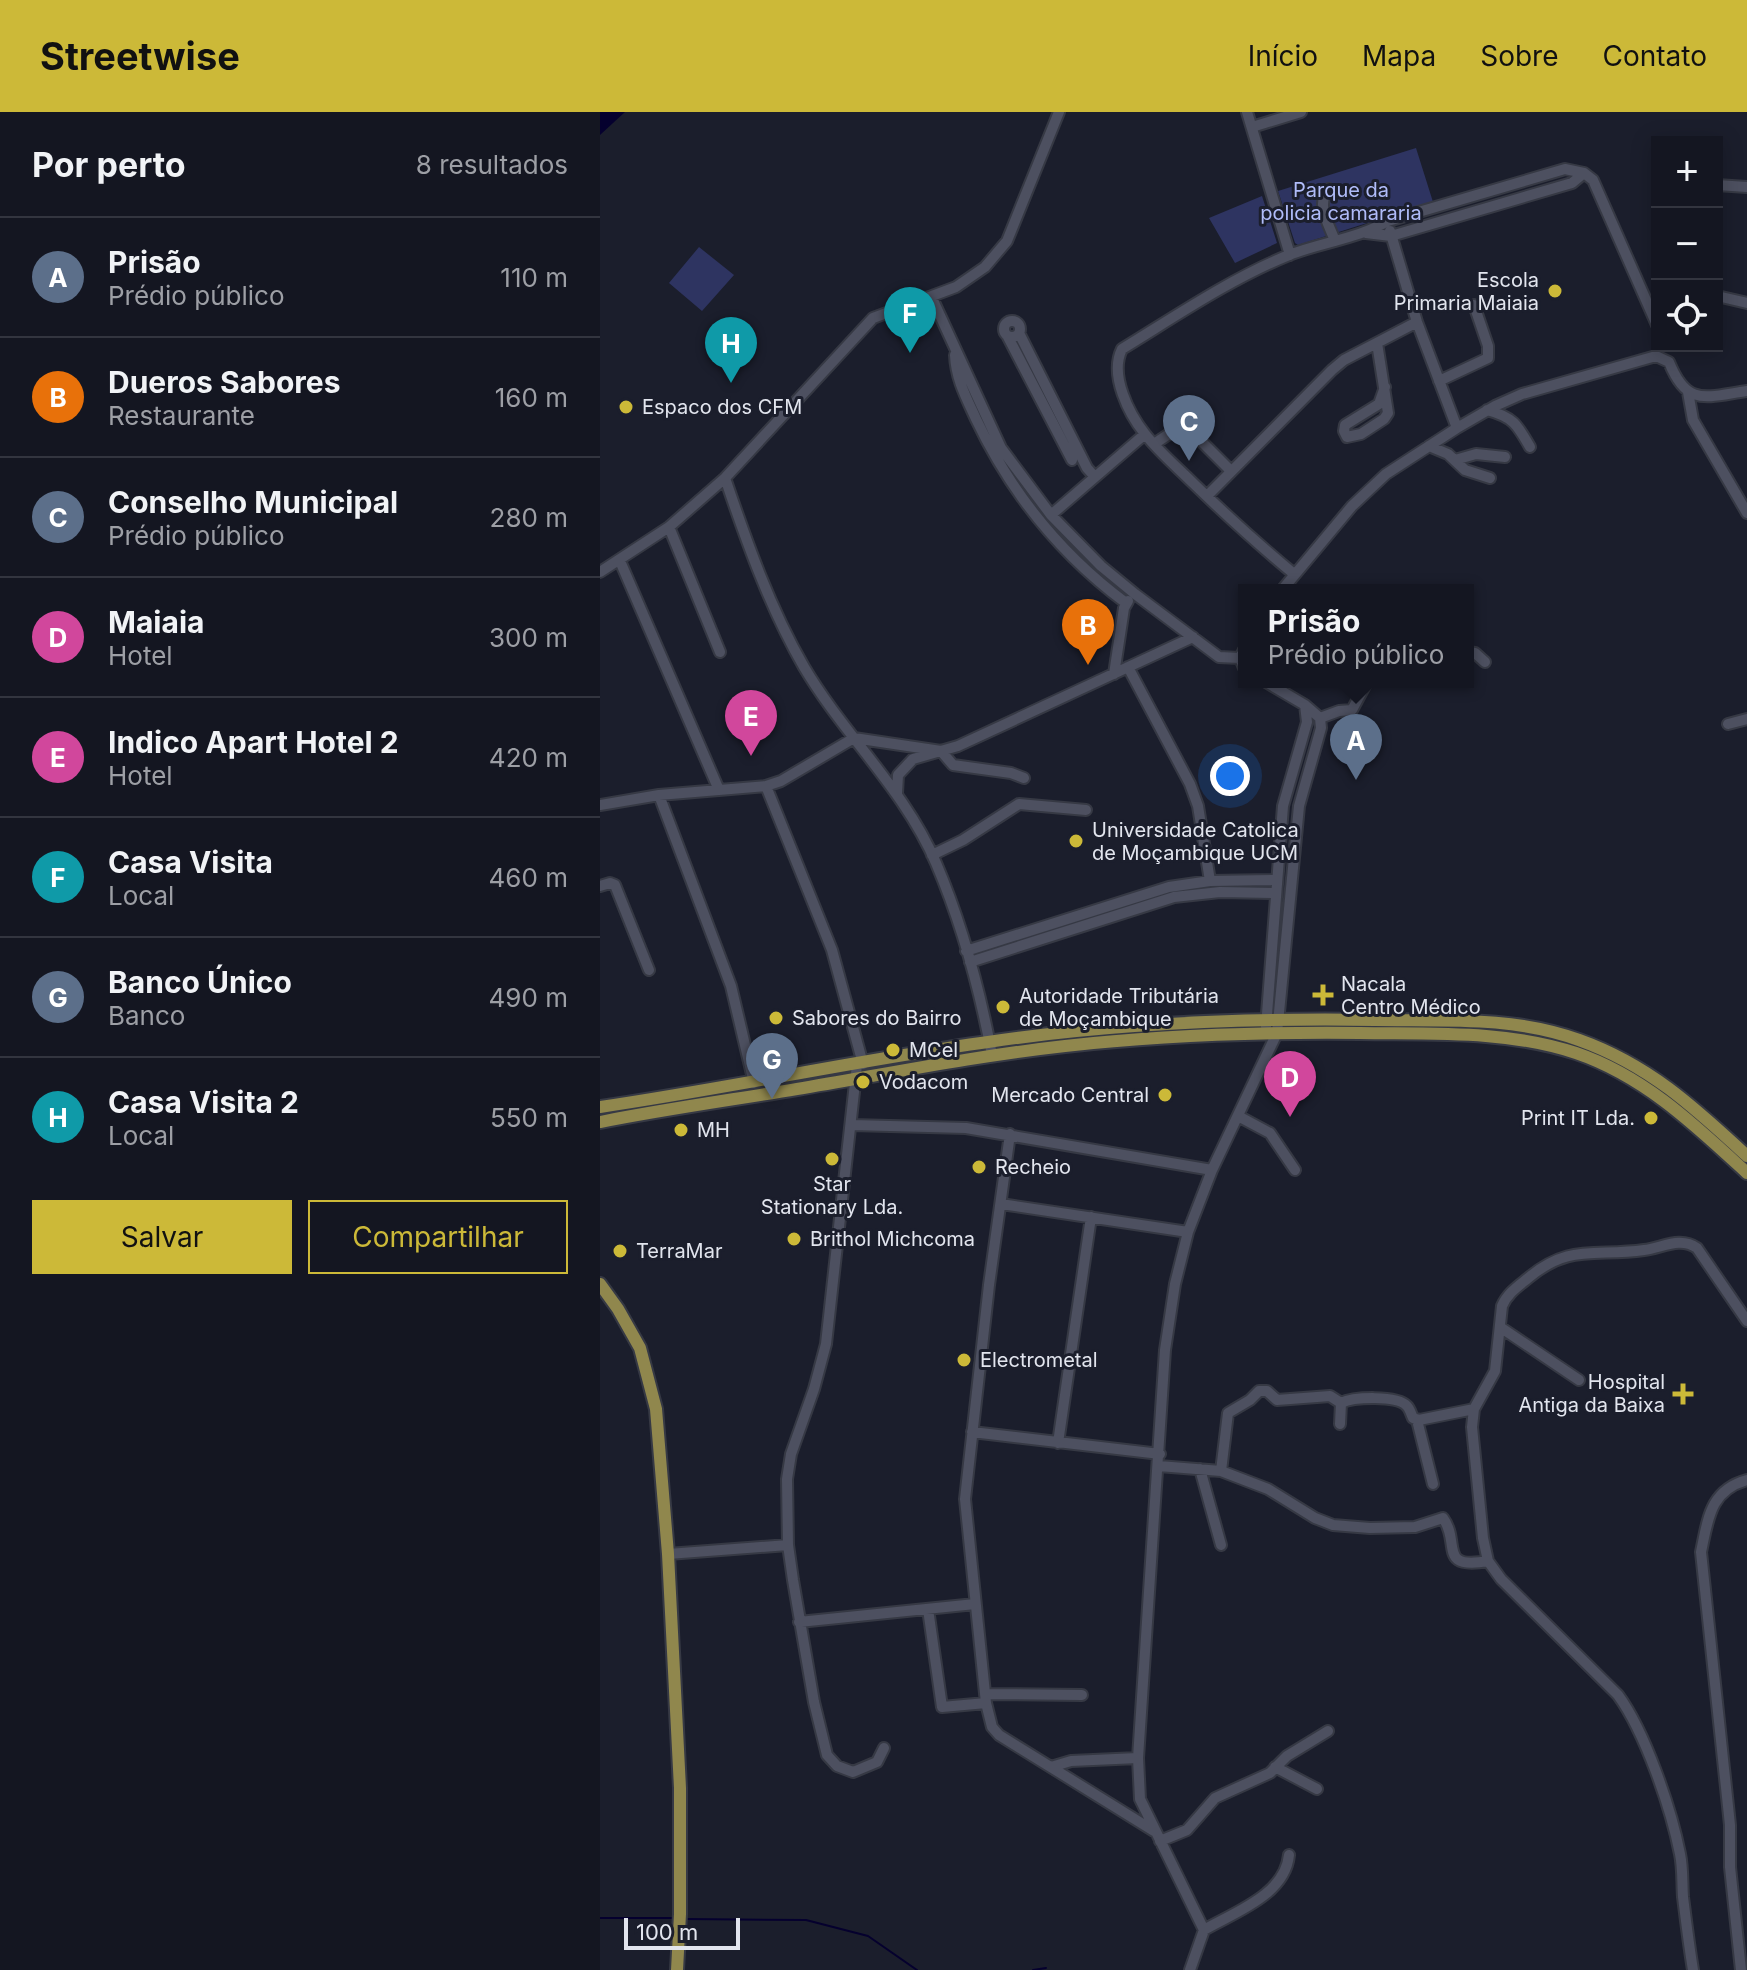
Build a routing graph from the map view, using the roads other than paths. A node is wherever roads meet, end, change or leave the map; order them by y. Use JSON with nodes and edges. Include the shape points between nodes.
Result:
{"nodes":[{"id":1,"x":1059,"y":112,"type":"edge"},
{"id":2,"x":1247,"y":112,"type":"edge"},
{"id":3,"x":1301,"y":112,"type":"edge"},
{"id":4,"x":1252,"y":127,"type":"junction"},
{"id":5,"x":1584,"y":173,"type":"junction"},
{"id":6,"x":1723,"y":185,"type":"edge"},
{"id":7,"x":1747,"y":187,"type":"edge"},
{"id":8,"x":1329,"y":189,"type":"dead end"},
{"id":9,"x":1388,"y":221,"type":"junction"},
{"id":10,"x":1366,"y":233,"type":"junction"},
{"id":11,"x":1391,"y":236,"type":"junction"},
{"id":12,"x":1335,"y":241,"type":"junction"},
{"id":13,"x":1290,"y":255,"type":"junction"},
{"id":14,"x":1723,"y":297,"type":"edge"},
{"id":15,"x":932,"y":298,"type":"junction"},
{"id":16,"x":1747,"y":303,"type":"edge"},
{"id":17,"x":1651,"y":304,"type":"edge"},
{"id":18,"x":1474,"y":305,"type":"dead end"},
{"id":19,"x":1417,"y":322,"type":"junction"},
{"id":20,"x":1377,"y":343,"type":"junction"},
{"id":21,"x":954,"y":349,"type":"junction"},
{"id":22,"x":1439,"y":381,"type":"junction"},
{"id":23,"x":1385,"y":387,"type":"junction"},
{"id":24,"x":1747,"y":391,"type":"edge"},
{"id":25,"x":1688,"y":392,"type":"junction"},
{"id":26,"x":1487,"y":410,"type":"junction"},
{"id":27,"x":1457,"y":428,"type":"junction"},
{"id":28,"x":1145,"y":434,"type":"junction"},
{"id":29,"x":1154,"y":444,"type":"junction"},
{"id":30,"x":1429,"y":446,"type":"junction"},
{"id":31,"x":1530,"y":447,"type":"dead end"},
{"id":32,"x":1505,"y":457,"type":"dead end"},
{"id":33,"x":1072,"y":460,"type":"dead end"},
{"id":34,"x":1455,"y":460,"type":"junction"},
{"id":35,"x":1231,"y":471,"type":"junction"},
{"id":36,"x":1095,"y":477,"type":"junction"},
{"id":37,"x":725,"y":478,"type":"junction"},
{"id":38,"x":1490,"y":478,"type":"dead end"},
{"id":39,"x":1207,"y":496,"type":"junction"},
{"id":40,"x":1747,"y":513,"type":"edge"},
{"id":41,"x":1051,"y":515,"type":"junction"},
{"id":42,"x":669,"y":527,"type":"junction"},
{"id":43,"x":620,"y":561,"type":"junction"},
{"id":44,"x":600,"y":572,"type":"edge"},
{"id":45,"x":1294,"y":574,"type":"junction"},
{"id":46,"x":1286,"y":584,"type":"edge"},
{"id":47,"x":1135,"y":594,"type":"junction"},
{"id":48,"x":1126,"y":603,"type":"junction"},
{"id":49,"x":1193,"y":637,"type":"junction"},
{"id":50,"x":720,"y":652,"type":"dead end"},
{"id":51,"x":1474,"y":653,"type":"edge"},
{"id":52,"x":1238,"y":659,"type":"edge"},
{"id":53,"x":1485,"y":662,"type":"dead end"},
{"id":54,"x":1128,"y":667,"type":"junction"},
{"id":55,"x":1114,"y":674,"type":"junction"},
{"id":56,"x":1276,"y":688,"type":"edge"},
{"id":57,"x":1364,"y":688,"type":"edge"},
{"id":58,"x":1305,"y":705,"type":"junction"},
{"id":59,"x":1320,"y":718,"type":"junction"},
{"id":60,"x":1747,"y":719,"type":"edge"},
{"id":61,"x":1728,"y":724,"type":"dead end"},
{"id":62,"x":854,"y":738,"type":"junction"},
{"id":63,"x":941,"y":751,"type":"junction"},
{"id":64,"x":1024,"y":778,"type":"dead end"},
{"id":65,"x":766,"y":786,"type":"junction"},
{"id":66,"x":719,"y":790,"type":"junction"},
{"id":67,"x":897,"y":793,"type":"junction"},
{"id":68,"x":659,"y":795,"type":"junction"},
{"id":69,"x":600,"y":805,"type":"edge"},
{"id":70,"x":1086,"y":810,"type":"dead end"},
{"id":71,"x":932,"y":855,"type":"junction"},
{"id":72,"x":1277,"y":880,"type":"junction"},
{"id":73,"x":1210,"y":881,"type":"junction"},
{"id":74,"x":600,"y":886,"type":"edge"},
{"id":75,"x":1275,"y":893,"type":"junction"},
{"id":76,"x":968,"y":957,"type":"junction"},
{"id":77,"x":649,"y":970,"type":"dead end"},
{"id":78,"x":1272,"y":1027,"type":"junction"},
{"id":79,"x":991,"y":1048,"type":"junction"},
{"id":80,"x":859,"y":1069,"type":"junction"},
{"id":81,"x":754,"y":1083,"type":"junction"},
{"id":82,"x":600,"y":1107,"type":"edge"},
{"id":83,"x":634,"y":1109,"type":"junction"},
{"id":84,"x":1238,"y":1116,"type":"junction"},
{"id":85,"x":600,"y":1122,"type":"edge"},
{"id":86,"x":852,"y":1125,"type":"junction"},
{"id":87,"x":1010,"y":1134,"type":"junction"},
{"id":88,"x":1747,"y":1156,"type":"edge"},
{"id":89,"x":1212,"y":1170,"type":"junction"},
{"id":90,"x":1295,"y":1170,"type":"dead end"},
{"id":91,"x":1747,"y":1173,"type":"edge"},
{"id":92,"x":1001,"y":1204,"type":"junction"},
{"id":93,"x":1091,"y":1217,"type":"junction"},
{"id":94,"x":1188,"y":1232,"type":"junction"},
{"id":95,"x":600,"y":1284,"type":"edge"},
{"id":96,"x":1747,"y":1321,"type":"edge"},
{"id":97,"x":1500,"y":1327,"type":"junction"},
{"id":98,"x":1579,"y":1380,"type":"dead end"},
{"id":99,"x":1341,"y":1403,"type":"junction"},
{"id":100,"x":1474,"y":1409,"type":"junction"},
{"id":101,"x":1419,"y":1420,"type":"junction"},
{"id":102,"x":1340,"y":1424,"type":"dead end"},
{"id":103,"x":972,"y":1432,"type":"junction"},
{"id":104,"x":1058,"y":1443,"type":"junction"},
{"id":105,"x":1160,"y":1460,"type":"junction"},
{"id":106,"x":1200,"y":1469,"type":"junction"},
{"id":107,"x":1221,"y":1471,"type":"junction"},
{"id":108,"x":1747,"y":1480,"type":"edge"},
{"id":109,"x":1433,"y":1484,"type":"dead end"},
{"id":110,"x":788,"y":1545,"type":"junction"},
{"id":111,"x":1221,"y":1545,"type":"dead end"},
{"id":112,"x":668,"y":1554,"type":"junction"},
{"id":113,"x":1488,"y":1561,"type":"junction"},
{"id":114,"x":975,"y":1604,"type":"junction"},
{"id":115,"x":928,"y":1609,"type":"junction"},
{"id":116,"x":799,"y":1622,"type":"junction"},
{"id":117,"x":1082,"y":1695,"type":"dead end"},
{"id":118,"x":985,"y":1698,"type":"junction"},
{"id":119,"x":1328,"y":1731,"type":"dead end"},
{"id":120,"x":884,"y":1748,"type":"dead end"},
{"id":121,"x":1138,"y":1758,"type":"junction"},
{"id":122,"x":1051,"y":1767,"type":"junction"},
{"id":123,"x":1275,"y":1767,"type":"junction"},
{"id":124,"x":1317,"y":1789,"type":"dead end"},
{"id":125,"x":1158,"y":1837,"type":"junction"},
{"id":126,"x":1289,"y":1855,"type":"dead end"},
{"id":127,"x":1204,"y":1930,"type":"junction"},
{"id":128,"x":677,"y":1970,"type":"edge"},
{"id":129,"x":1190,"y":1970,"type":"edge"},
{"id":130,"x":1693,"y":1970,"type":"edge"},
{"id":131,"x":1741,"y":1970,"type":"edge"}],
"edges":[{"from":1,"to":15,"type":"street","via":[[1003,249],[972,277]]},
{"from":2,"to":4,"type":"street"},
{"from":3,"to":4,"type":"street"},
{"from":4,"to":13,"type":"street"},
{"from":5,"to":9,"type":"street","via":[[1558,171]]},
{"from":5,"to":11,"type":"street","via":[[1572,183]]},
{"from":5,"to":17,"type":"street","via":[[1593,180]]},
{"from":6,"to":7,"type":"street"},
{"from":8,"to":12,"type":"street","via":[[1322,203]]},
{"from":9,"to":10,"type":"street"},
{"from":9,"to":11,"type":"street"},
{"from":10,"to":11,"type":"street"},
{"from":10,"to":12,"type":"street"},
{"from":11,"to":19,"type":"street"},
{"from":12,"to":13,"type":"street"},
{"from":13,"to":28,"type":"street","via":[[1122,349],[1117,362],[1124,395]]},
{"from":14,"to":16,"type":"street"},
{"from":15,"to":21,"type":"street"},
{"from":15,"to":37,"type":"street","via":[[873,318]]},
{"from":18,"to":22,"type":"street","via":[[1488,358]]},
{"from":19,"to":20,"type":"street"},
{"from":19,"to":22,"type":"street"},
{"from":20,"to":23,"type":"street"},
{"from":20,"to":35,"type":"street","via":[[1332,370]]},
{"from":21,"to":41,"type":"street","via":[[1001,448]]},
{"from":21,"to":48,"type":"street","via":[[957,377],[1013,487],[1048,532]]},
{"from":22,"to":27,"type":"street"},
{"from":23,"to":23,"type":"street","via":[[1386,417],[1347,437],[1345,425],[1379,404]]},
{"from":24,"to":25,"type":"street","via":[[1709,396]]},
{"from":25,"to":26,"type":"street","via":[[1677,380],[1669,356],[1656,356],[1522,394]]},
{"from":25,"to":40,"type":"street","via":[[1693,420]]},
{"from":26,"to":27,"type":"street"},
{"from":26,"to":31,"type":"street","via":[[1513,420]]},
{"from":27,"to":30,"type":"street"},
{"from":28,"to":29,"type":"street"},
{"from":28,"to":36,"type":"street"},
{"from":29,"to":35,"type":"street","via":[[1184,424]]},
{"from":29,"to":39,"type":"street"},
{"from":30,"to":34,"type":"street"},
{"from":30,"to":45,"type":"street","via":[[1386,474],[1352,506]]},
{"from":32,"to":34,"type":"street","via":[[1476,454]]},
{"from":33,"to":36,"type":"street","via":[[1014,335]]},
{"from":34,"to":38,"type":"street","via":[[1465,470]]},
{"from":35,"to":39,"type":"street"},
{"from":36,"to":41,"type":"street"},
{"from":37,"to":42,"type":"street"},
{"from":37,"to":62,"type":"street","via":[[758,575],[805,668]]},
{"from":39,"to":45,"type":"street"},
{"from":41,"to":47,"type":"street"},
{"from":42,"to":43,"type":"street"},
{"from":42,"to":50,"type":"street"},
{"from":43,"to":44,"type":"street"},
{"from":43,"to":66,"type":"street"},
{"from":45,"to":46,"type":"street"},
{"from":47,"to":48,"type":"street"},
{"from":47,"to":49,"type":"street"},
{"from":48,"to":55,"type":"street"},
{"from":49,"to":52,"type":"street","via":[[1219,657]]},
{"from":49,"to":54,"type":"street"},
{"from":51,"to":53,"type":"street"},
{"from":54,"to":55,"type":"street"},
{"from":54,"to":73,"type":"street","via":[[1190,784]]},
{"from":55,"to":63,"type":"street"},
{"from":56,"to":58,"type":"street"},
{"from":57,"to":59,"type":"street","via":[[1352,710]]},
{"from":58,"to":59,"type":"street"},
{"from":58,"to":72,"type":"street","via":[[1307,722],[1283,806]]},
{"from":59,"to":78,"type":"street","via":[[1299,806]]},
{"from":60,"to":61,"type":"street"},
{"from":62,"to":63,"type":"street"},
{"from":62,"to":65,"type":"street"},
{"from":62,"to":67,"type":"street"},
{"from":63,"to":64,"type":"street","via":[[957,766]]},
{"from":63,"to":67,"type":"street","via":[[907,764],[898,775]]},
{"from":65,"to":66,"type":"street"},
{"from":65,"to":80,"type":"street","via":[[832,950]]},
{"from":66,"to":68,"type":"street"},
{"from":67,"to":71,"type":"street"},
{"from":68,"to":69,"type":"street"},
{"from":68,"to":81,"type":"street","via":[[731,986]]},
{"from":70,"to":71,"type":"street","via":[[1019,804]]},
{"from":71,"to":76,"type":"street"},
{"from":72,"to":73,"type":"street"},
{"from":72,"to":75,"type":"street"},
{"from":73,"to":76,"type":"street","via":[[1169,887]]},
{"from":74,"to":77,"type":"street","via":[[615,885]]},
{"from":75,"to":76,"type":"street","via":[[1174,897]]},
{"from":75,"to":78,"type":"street"},
{"from":76,"to":79,"type":"street"},
{"from":78,"to":79,"type":"main road"},
{"from":78,"to":84,"type":"street","via":[[1268,1053]]},
{"from":78,"to":88,"type":"main road","via":[[1497,1022],[1561,1034],[1658,1079]]},
{"from":78,"to":91,"type":"main road","via":[[1478,1034],[1577,1053],[1657,1094]]},
{"from":79,"to":80,"type":"main road"},
{"from":80,"to":81,"type":"main road"},
{"from":80,"to":83,"type":"main road"},
{"from":80,"to":86,"type":"street"},
{"from":81,"to":83,"type":"main road"},
{"from":82,"to":83,"type":"main road"},
{"from":83,"to":85,"type":"main road"},
{"from":84,"to":89,"type":"street"},
{"from":84,"to":90,"type":"street","via":[[1270,1133]]},
{"from":86,"to":87,"type":"street"},
{"from":86,"to":110,"type":"street","via":[[826,1344],[788,1466]]},
{"from":87,"to":89,"type":"street"},
{"from":87,"to":92,"type":"street"},
{"from":89,"to":94,"type":"street"},
{"from":92,"to":93,"type":"street"},
{"from":92,"to":103,"type":"street"},
{"from":93,"to":94,"type":"street"},
{"from":93,"to":104,"type":"street"},
{"from":94,"to":105,"type":"street","via":[[1165,1350]]},
{"from":95,"to":112,"type":"main road","via":[[640,1348],[651,1382]]},
{"from":96,"to":97,"type":"street","via":[[1697,1248],[1681,1242],[1631,1252],[1567,1255],[1535,1271],[1510,1293],[1502,1306]]},
{"from":97,"to":98,"type":"street"},
{"from":97,"to":100,"type":"street","via":[[1493,1377]]},
{"from":99,"to":101,"type":"street","via":[[1378,1398],[1402,1403]]},
{"from":99,"to":102,"type":"street"},
{"from":99,"to":107,"type":"street","via":[[1330,1396],[1277,1400],[1259,1391],[1228,1413]]},
{"from":100,"to":101,"type":"street"},
{"from":100,"to":113,"type":"street"},
{"from":101,"to":109,"type":"street"},
{"from":103,"to":104,"type":"street"},
{"from":103,"to":114,"type":"street","via":[[965,1499]]},
{"from":104,"to":105,"type":"street"},
{"from":105,"to":106,"type":"street"},
{"from":105,"to":121,"type":"street"},
{"from":106,"to":107,"type":"street"},
{"from":106,"to":111,"type":"street"},
{"from":107,"to":113,"type":"street","via":[[1268,1489],[1333,1525],[1415,1527],[1443,1518],[1453,1556],[1471,1564]]},
{"from":108,"to":131,"type":"street","via":[[1726,1487],[1716,1502],[1701,1552]]},
{"from":110,"to":112,"type":"street"},
{"from":110,"to":116,"type":"street"},
{"from":112,"to":128,"type":"main road","via":[[681,1803]]},
{"from":113,"to":130,"type":"street","via":[[1632,1714],[1681,1857]]},
{"from":114,"to":115,"type":"street"},
{"from":114,"to":118,"type":"street"},
{"from":115,"to":116,"type":"street"},
{"from":115,"to":118,"type":"street","via":[[942,1707]]},
{"from":116,"to":120,"type":"street","via":[[827,1755],[853,1772],[877,1762]]},
{"from":117,"to":118,"type":"street"},
{"from":118,"to":122,"type":"street","via":[[994,1731]]},
{"from":119,"to":123,"type":"street"},
{"from":121,"to":122,"type":"street"},
{"from":121,"to":125,"type":"street","via":[[1140,1799]]},
{"from":122,"to":125,"type":"street"},
{"from":123,"to":124,"type":"street"},
{"from":123,"to":125,"type":"street","via":[[1215,1798],[1187,1830]]},
{"from":125,"to":127,"type":"street"},
{"from":126,"to":127,"type":"street","via":[[1285,1874],[1268,1892]]},
{"from":127,"to":129,"type":"street"}]}
